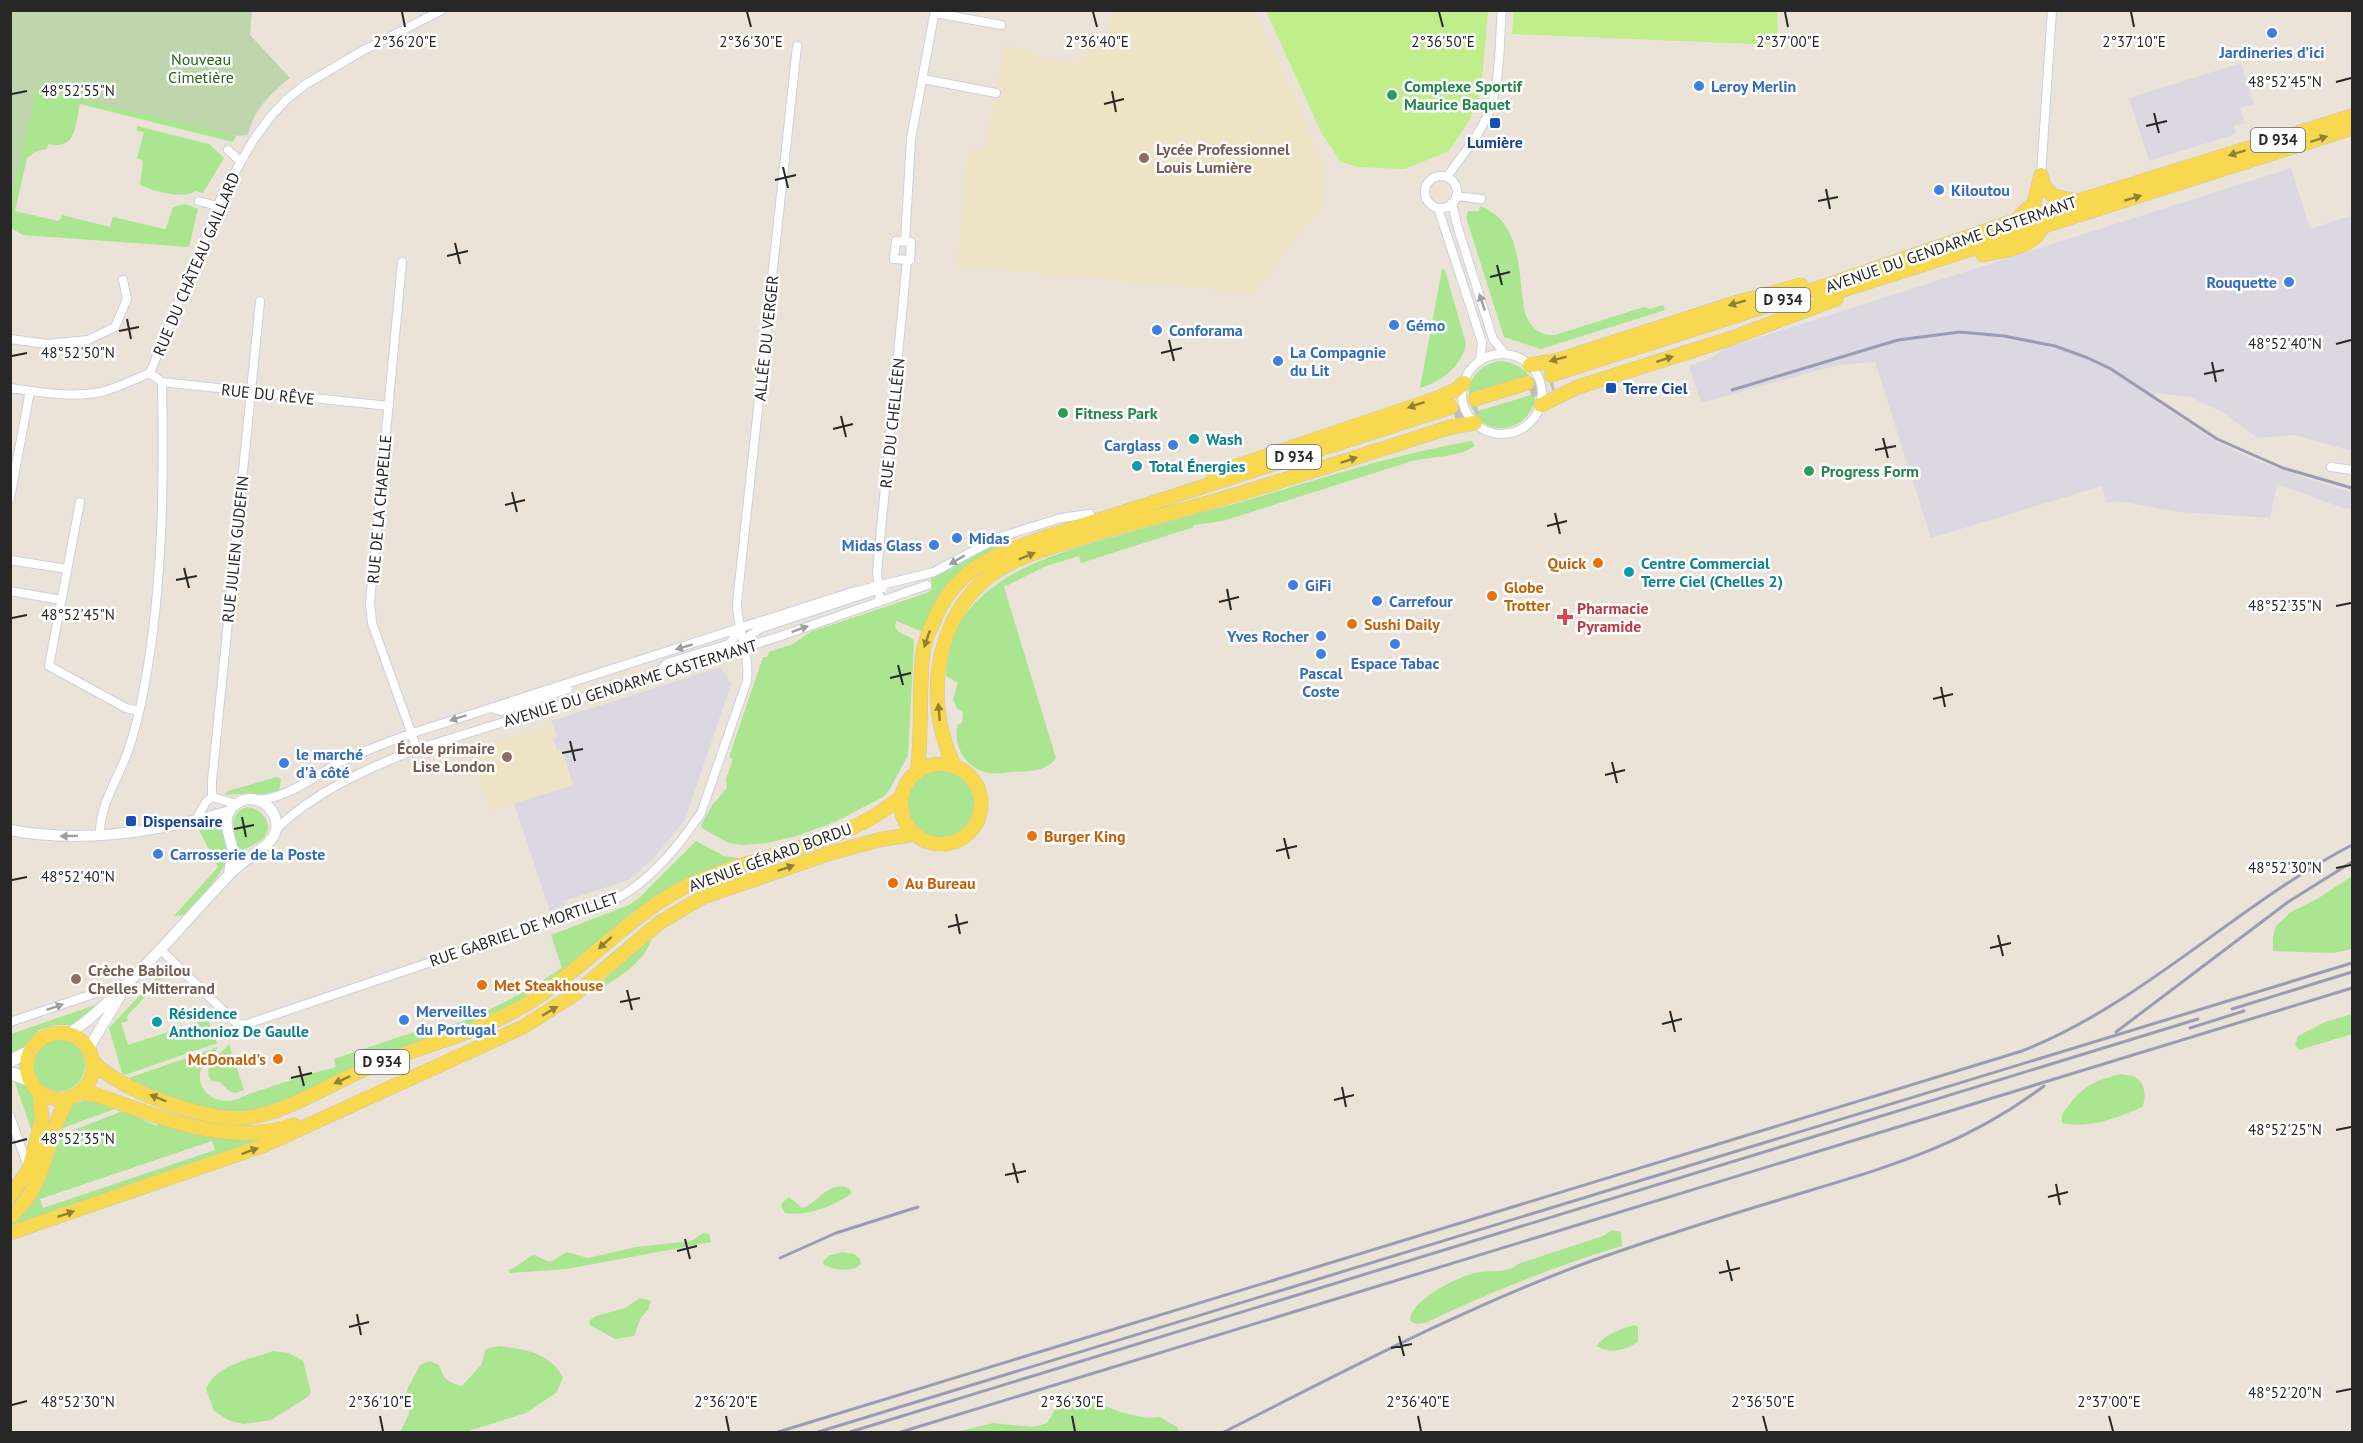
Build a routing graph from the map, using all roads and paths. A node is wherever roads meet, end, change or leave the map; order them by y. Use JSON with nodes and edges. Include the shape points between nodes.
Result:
{"nodes":[{"id":1,"x":442,"y":10,"type":"edge"},
{"id":2,"x":1502,"y":10,"type":"edge"},
{"id":3,"x":2052,"y":10,"type":"edge"},
{"id":4,"x":935,"y":12,"type":"edge"},
{"id":5,"x":959,"y":14,"type":"edge"},
{"id":6,"x":1001,"y":25,"type":"dead end"},
{"id":7,"x":797,"y":46,"type":"dead end"},
{"id":8,"x":923,"y":79,"type":"junction"},
{"id":9,"x":996,"y":93,"type":"dead end"},
{"id":10,"x":2352,"y":116,"type":"edge"},
{"id":11,"x":2352,"y":128,"type":"edge"},
{"id":12,"x":228,"y":150,"type":"dead end"},
{"id":13,"x":240,"y":161,"type":"junction"},
{"id":14,"x":2040,"y":175,"type":"junction"},
{"id":15,"x":1447,"y":177,"type":"junction"},
{"id":16,"x":1454,"y":199,"type":"junction"},
{"id":17,"x":1481,"y":199,"type":"dead end"},
{"id":18,"x":2082,"y":200,"type":"junction"},
{"id":19,"x":199,"y":201,"type":"dead end"},
{"id":20,"x":217,"y":206,"type":"junction"},
{"id":21,"x":1438,"y":208,"type":"junction"},
{"id":22,"x":2043,"y":212,"type":"junction"},
{"id":23,"x":2014,"y":221,"type":"junction"},
{"id":24,"x":2042,"y":228,"type":"junction"},
{"id":25,"x":904,"y":241,"type":"junction"},
{"id":26,"x":908,"y":261,"type":"junction"},
{"id":27,"x":402,"y":262,"type":"dead end"},
{"id":28,"x":1908,"y":271,"type":"junction"},
{"id":29,"x":123,"y":280,"type":"dead end"},
{"id":30,"x":260,"y":301,"type":"dead end"},
{"id":31,"x":10,"y":339,"type":"edge"},
{"id":32,"x":1505,"y":354,"type":"junction"},
{"id":33,"x":1480,"y":361,"type":"junction"},
{"id":34,"x":1530,"y":365,"type":"junction"},
{"id":35,"x":150,"y":373,"type":"junction"},
{"id":36,"x":162,"y":382,"type":"junction"},
{"id":37,"x":1464,"y":383,"type":"junction"},
{"id":38,"x":1528,"y":386,"type":"tunnel mouth"},
{"id":39,"x":10,"y":388,"type":"edge"},
{"id":40,"x":30,"y":391,"type":"junction"},
{"id":41,"x":250,"y":393,"type":"junction"},
{"id":42,"x":1476,"y":403,"type":"tunnel mouth"},
{"id":43,"x":1541,"y":405,"type":"junction"},
{"id":44,"x":389,"y":406,"type":"junction"},
{"id":45,"x":1475,"y":423,"type":"junction"},
{"id":46,"x":2331,"y":467,"type":"dead end"},
{"id":47,"x":2352,"y":470,"type":"edge"},
{"id":48,"x":10,"y":498,"type":"edge"},
{"id":49,"x":80,"y":502,"type":"dead end"},
{"id":50,"x":1090,"y":514,"type":"junction"},
{"id":51,"x":1091,"y":535,"type":"junction"},
{"id":52,"x":10,"y":560,"type":"edge"},
{"id":53,"x":985,"y":561,"type":"junction"},
{"id":54,"x":67,"y":569,"type":"junction"},
{"id":55,"x":927,"y":585,"type":"dead end"},
{"id":56,"x":878,"y":588,"type":"junction"},
{"id":57,"x":10,"y":591,"type":"edge"},
{"id":58,"x":61,"y":600,"type":"junction"},
{"id":59,"x":880,"y":601,"type":"junction"},
{"id":60,"x":740,"y":630,"type":"junction"},
{"id":61,"x":744,"y":648,"type":"junction"},
{"id":62,"x":655,"y":674,"type":"junction"},
{"id":63,"x":139,"y":711,"type":"junction"},
{"id":64,"x":413,"y":733,"type":"junction"},
{"id":65,"x":417,"y":749,"type":"junction"},
{"id":66,"x":955,"y":767,"type":"junction"},
{"id":67,"x":917,"y":772,"type":"junction"},
{"id":68,"x":902,"y":796,"type":"junction"},
{"id":69,"x":212,"y":797,"type":"junction"},
{"id":70,"x":259,"y":800,"type":"junction"},
{"id":71,"x":233,"y":807,"type":"junction"},
{"id":72,"x":195,"y":821,"type":"junction"},
{"id":73,"x":10,"y":830,"type":"edge"},
{"id":74,"x":276,"y":830,"type":"junction"},
{"id":75,"x":914,"y":834,"type":"junction"},
{"id":76,"x":100,"y":835,"type":"junction"},
{"id":77,"x":229,"y":874,"type":"junction"},
{"id":78,"x":160,"y":949,"type":"junction"},
{"id":79,"x":124,"y":989,"type":"junction"},
{"id":80,"x":112,"y":997,"type":"junction"},
{"id":81,"x":10,"y":1022,"type":"edge"},
{"id":82,"x":69,"y":1033,"type":"junction"},
{"id":83,"x":499,"y":1039,"type":"junction"},
{"id":84,"x":29,"y":1052,"type":"junction"},
{"id":85,"x":91,"y":1055,"type":"junction"},
{"id":86,"x":10,"y":1061,"type":"edge"},
{"id":87,"x":10,"y":1073,"type":"edge"},
{"id":88,"x":30,"y":1080,"type":"junction"},
{"id":89,"x":39,"y":1091,"type":"junction"},
{"id":90,"x":74,"y":1095,"type":"junction"},
{"id":91,"x":10,"y":1116,"type":"edge"},
{"id":92,"x":28,"y":1168,"type":"junction"},
{"id":93,"x":10,"y":1196,"type":"edge"},
{"id":94,"x":10,"y":1217,"type":"edge"},
{"id":95,"x":10,"y":1233,"type":"edge"}],
"edges":[{"from":1,"to":13,"type":"street","name":"RUE DU CHÂTEAU GAILLARD","via":[[306,84],[271,116]]},
{"from":2,"to":15,"type":"street","via":[[1490,110]]},
{"from":3,"to":14,"type":"street"},
{"from":4,"to":5,"type":"street"},
{"from":4,"to":8,"type":"street","name":"RUE DU CHELLÉEN"},
{"from":5,"to":6,"type":"street"},
{"from":7,"to":60,"type":"street","name":"ALLÉE DU VERGER","via":[[737,603]]},
{"from":8,"to":9,"type":"street"},
{"from":8,"to":25,"type":"street","name":"RUE DU CHELLÉEN","via":[[911,139]]},
{"from":10,"to":18,"type":"main road","name":"AVENUE DU GENDARME CASTERMANT","number":"D 934","one_way":true},
{"from":24,"to":11,"type":"main road","name":"AVENUE DU GENDARME CASTERMANT","number":"D 934","one_way":true},
{"from":12,"to":13,"type":"street"},
{"from":13,"to":20,"type":"street","name":"RUE DU CHÂTEAU GAILLARD"},
{"from":14,"to":18,"type":"main road","via":[[2054,197]]},
{"from":14,"to":22,"type":"main road"},
{"from":14,"to":23,"type":"main road","via":[[2034,202]]},
{"from":15,"to":16,"type":"street","via":[[1454,182]]},
{"from":15,"to":21,"type":"street","via":[[1432,178],[1425,186],[1426,200]]},
{"from":16,"to":17,"type":"street"},
{"from":16,"to":21,"type":"street"},
{"from":32,"to":16,"type":"street","one_way":true,"via":[[1493,339],[1457,225]]},
{"from":18,"to":22,"type":"main road","name":"AVENUE DU GENDARME CASTERMANT","number":"D 934"},
{"from":19,"to":20,"type":"street"},
{"from":20,"to":35,"type":"street","name":"RUE DU CHÂTEAU GAILLARD"},
{"from":21,"to":33,"type":"street","via":[[1482,342]]},
{"from":22,"to":23,"type":"main road","name":"AVENUE DU GENDARME CASTERMANT","number":"D 934"},
{"from":22,"to":24,"type":"main road"},
{"from":23,"to":28,"type":"main road","name":"AVENUE DU GENDARME CASTERMANT","number":"D 934","via":[[1552,379]]},
{"from":23,"to":34,"type":"main road","one_way":true,"via":[[1558,360]]},
{"from":24,"to":28,"type":"main road","via":[[2037,238],[2020,246]]},
{"from":25,"to":26,"type":"street","name":"RUE DU CHELLÉEN","via":[[912,244]]},
{"from":25,"to":26,"type":"street","name":"RUE DU CHELLÉEN","via":[[896,241],[894,259]]},
{"from":26,"to":56,"type":"street","name":"RUE DU CHELLÉEN"},
{"from":27,"to":44,"type":"street","name":"RUE DE LA CHAPELLE"},
{"from":43,"to":28,"type":"main road","one_way":true,"via":[[1567,391],[1732,338]]},
{"from":29,"to":31,"type":"street","via":[[127,299],[115,327],[88,340],[47,344]]},
{"from":30,"to":41,"type":"street","name":"RUE JULIEN GUDEFIN"},
{"from":32,"to":33,"type":"street"},
{"from":32,"to":34,"type":"street"},
{"from":33,"to":37,"type":"street"},
{"from":34,"to":43,"type":"street","via":[[1541,383]]},
{"from":35,"to":36,"type":"street","name":"RUE DU RÊVE"},
{"from":35,"to":40,"type":"street","name":"RUE DU CHÂTEAU GAILLARD","via":[[89,394]]},
{"from":36,"to":41,"type":"street","name":"RUE DU RÊVE"},
{"from":36,"to":63,"type":"street","via":[[162,530]]},
{"from":37,"to":45,"type":"street","via":[[1464,405]]},
{"from":37,"to":50,"type":"main road","one_way":true,"via":[[1435,399]]},
{"from":38,"to":42,"type":"main road"},
{"from":39,"to":40,"type":"street","name":"RUE DU CHÂTEAU GAILLARD"},
{"from":40,"to":48,"type":"street"},
{"from":41,"to":44,"type":"street","name":"RUE DU RÊVE"},
{"from":41,"to":69,"type":"street","name":"RUE JULIEN GUDEFIN"},
{"from":43,"to":45,"type":"street","via":[[1527,426],[1510,434],[1491,433]]},
{"from":44,"to":64,"type":"street","name":"RUE DE LA CHAPELLE","via":[[370,613]]},
{"from":51,"to":45,"type":"main road","one_way":true},
{"from":46,"to":47,"type":"street"},
{"from":49,"to":54,"type":"street"},
{"from":50,"to":53,"type":"main road","via":[[1007,544]]},
{"from":50,"to":56,"type":"street","name":"AVENUE DU GENDARME CASTERMANT","one_way":true,"via":[[1025,528],[985,544],[945,568]]},
{"from":51,"to":53,"type":"main road","number":"D 934","via":[[1453,410],[1060,532]]},
{"from":66,"to":51,"type":"main road","name":"AVENUE GÉRARD BORDU","number":"D 934","one_way":true,"via":[[942,737],[937,685],[945,640],[963,603],[983,581],[1012,563]]},
{"from":52,"to":54,"type":"street"},
{"from":53,"to":67,"type":"main road","name":"AVENUE GÉRARD BORDU","number":"D 934","one_way":true,"via":[[961,577],[947,594],[923,649]]},
{"from":54,"to":58,"type":"street"},
{"from":55,"to":59,"type":"street","name":"AVENUE DU GENDARME CASTERMANT"},
{"from":56,"to":59,"type":"street"},
{"from":56,"to":60,"type":"street","name":"AVENUE DU GENDARME CASTERMANT"},
{"from":56,"to":61,"type":"street","via":[[761,628],[750,636]]},
{"from":57,"to":58,"type":"street"},
{"from":58,"to":63,"type":"street","via":[[49,666],[126,708]]},
{"from":61,"to":59,"type":"street","name":"AVENUE DU GENDARME CASTERMANT","one_way":true},
{"from":60,"to":61,"type":"street","name":"RUE GABRIEL DE MORTILLET"},
{"from":60,"to":62,"type":"street","via":[[729,644],[667,663]]},
{"from":60,"to":64,"type":"street","name":"AVENUE DU GENDARME CASTERMANT","one_way":true,"via":[[617,668],[599,679],[501,711],[488,708]]},
{"from":61,"to":62,"type":"street","name":"AVENUE DU GENDARME CASTERMANT"},
{"from":61,"to":78,"type":"street","name":"RUE GABRIEL DE MORTILLET","via":[[747,681],[701,813],[655,869],[612,901],[244,1025],[236,1023]]},
{"from":62,"to":65,"type":"street","name":"AVENUE DU GENDARME CASTERMANT"},
{"from":63,"to":76,"type":"street","via":[[128,751],[103,810]]},
{"from":64,"to":65,"type":"street","name":"RUE DE LA CHAPELLE"},
{"from":64,"to":70,"type":"street","name":"AVENUE DU GENDARME CASTERMANT","via":[[347,759],[290,792]]},
{"from":65,"to":74,"type":"street","name":"AVENUE DU GENDARME CASTERMANT","via":[[334,787]]},
{"from":66,"to":67,"type":"main road","via":[[939,764]]},
{"from":66,"to":75,"type":"main road","name":"AVENUE GÉRARD BORDU","via":[[970,777],[980,795],[979,816],[973,828],[963,837],[944,844],[925,841]]},
{"from":67,"to":68,"type":"main road","name":"AVENUE GÉRARD BORDU","via":[[907,782]]},
{"from":68,"to":75,"type":"main road","via":[[903,817]]},
{"from":68,"to":85,"type":"main road","name":"AVENUE GÉRARD BORDU","number":"D 934","one_way":true,"via":[[869,820],[683,889],[651,907],[568,975],[505,1016],[370,1066],[265,1114],[240,1119],[205,1115],[118,1081],[99,1070]]},
{"from":69,"to":71,"type":"street"},
{"from":69,"to":72,"type":"street"},
{"from":70,"to":71,"type":"street","via":[[250,799]]},
{"from":70,"to":74,"type":"street","via":[[273,812]]},
{"from":71,"to":72,"type":"street"},
{"from":71,"to":77,"type":"street","via":[[226,820],[232,851]]},
{"from":72,"to":76,"type":"street"},
{"from":76,"to":73,"type":"street","one_way":true,"via":[[58,836]]},
{"from":74,"to":77,"type":"street","via":[[266,845]]},
{"from":83,"to":75,"type":"main road","name":"AVENUE GÉRARD BORDU","number":"D 934","one_way":true,"via":[[559,1005],[659,923],[703,897],[831,853]]},
{"from":77,"to":78,"type":"street"},
{"from":78,"to":79,"type":"street"},
{"from":79,"to":80,"type":"street"},
{"from":79,"to":85,"type":"street","via":[[101,1025]]},
{"from":81,"to":80,"type":"street","one_way":true,"via":[[106,990]]},
{"from":80,"to":82,"type":"street","via":[[87,1023]]},
{"from":82,"to":84,"type":"main road","via":[[45,1035]]},
{"from":82,"to":85,"type":"main road"},
{"from":83,"to":90,"type":"main road","number":"D 934","via":[[395,1077],[298,1123],[252,1133],[209,1131],[94,1094]]},
{"from":95,"to":83,"type":"main road","number":"D 934","one_way":true,"via":[[265,1145]]},
{"from":84,"to":86,"type":"main road"},
{"from":84,"to":88,"type":"main road"},
{"from":85,"to":90,"type":"main road","via":[[92,1074],[87,1085]]},
{"from":87,"to":88,"type":"main road"},
{"from":88,"to":89,"type":"main road"},
{"from":89,"to":90,"type":"main road","via":[[58,1099]]},
{"from":89,"to":92,"type":"main road","via":[[42,1119]]},
{"from":90,"to":94,"type":"main road","via":[[59,1116],[39,1180]]},
{"from":91,"to":92,"type":"street"},
{"from":92,"to":93,"type":"main road"}]}
